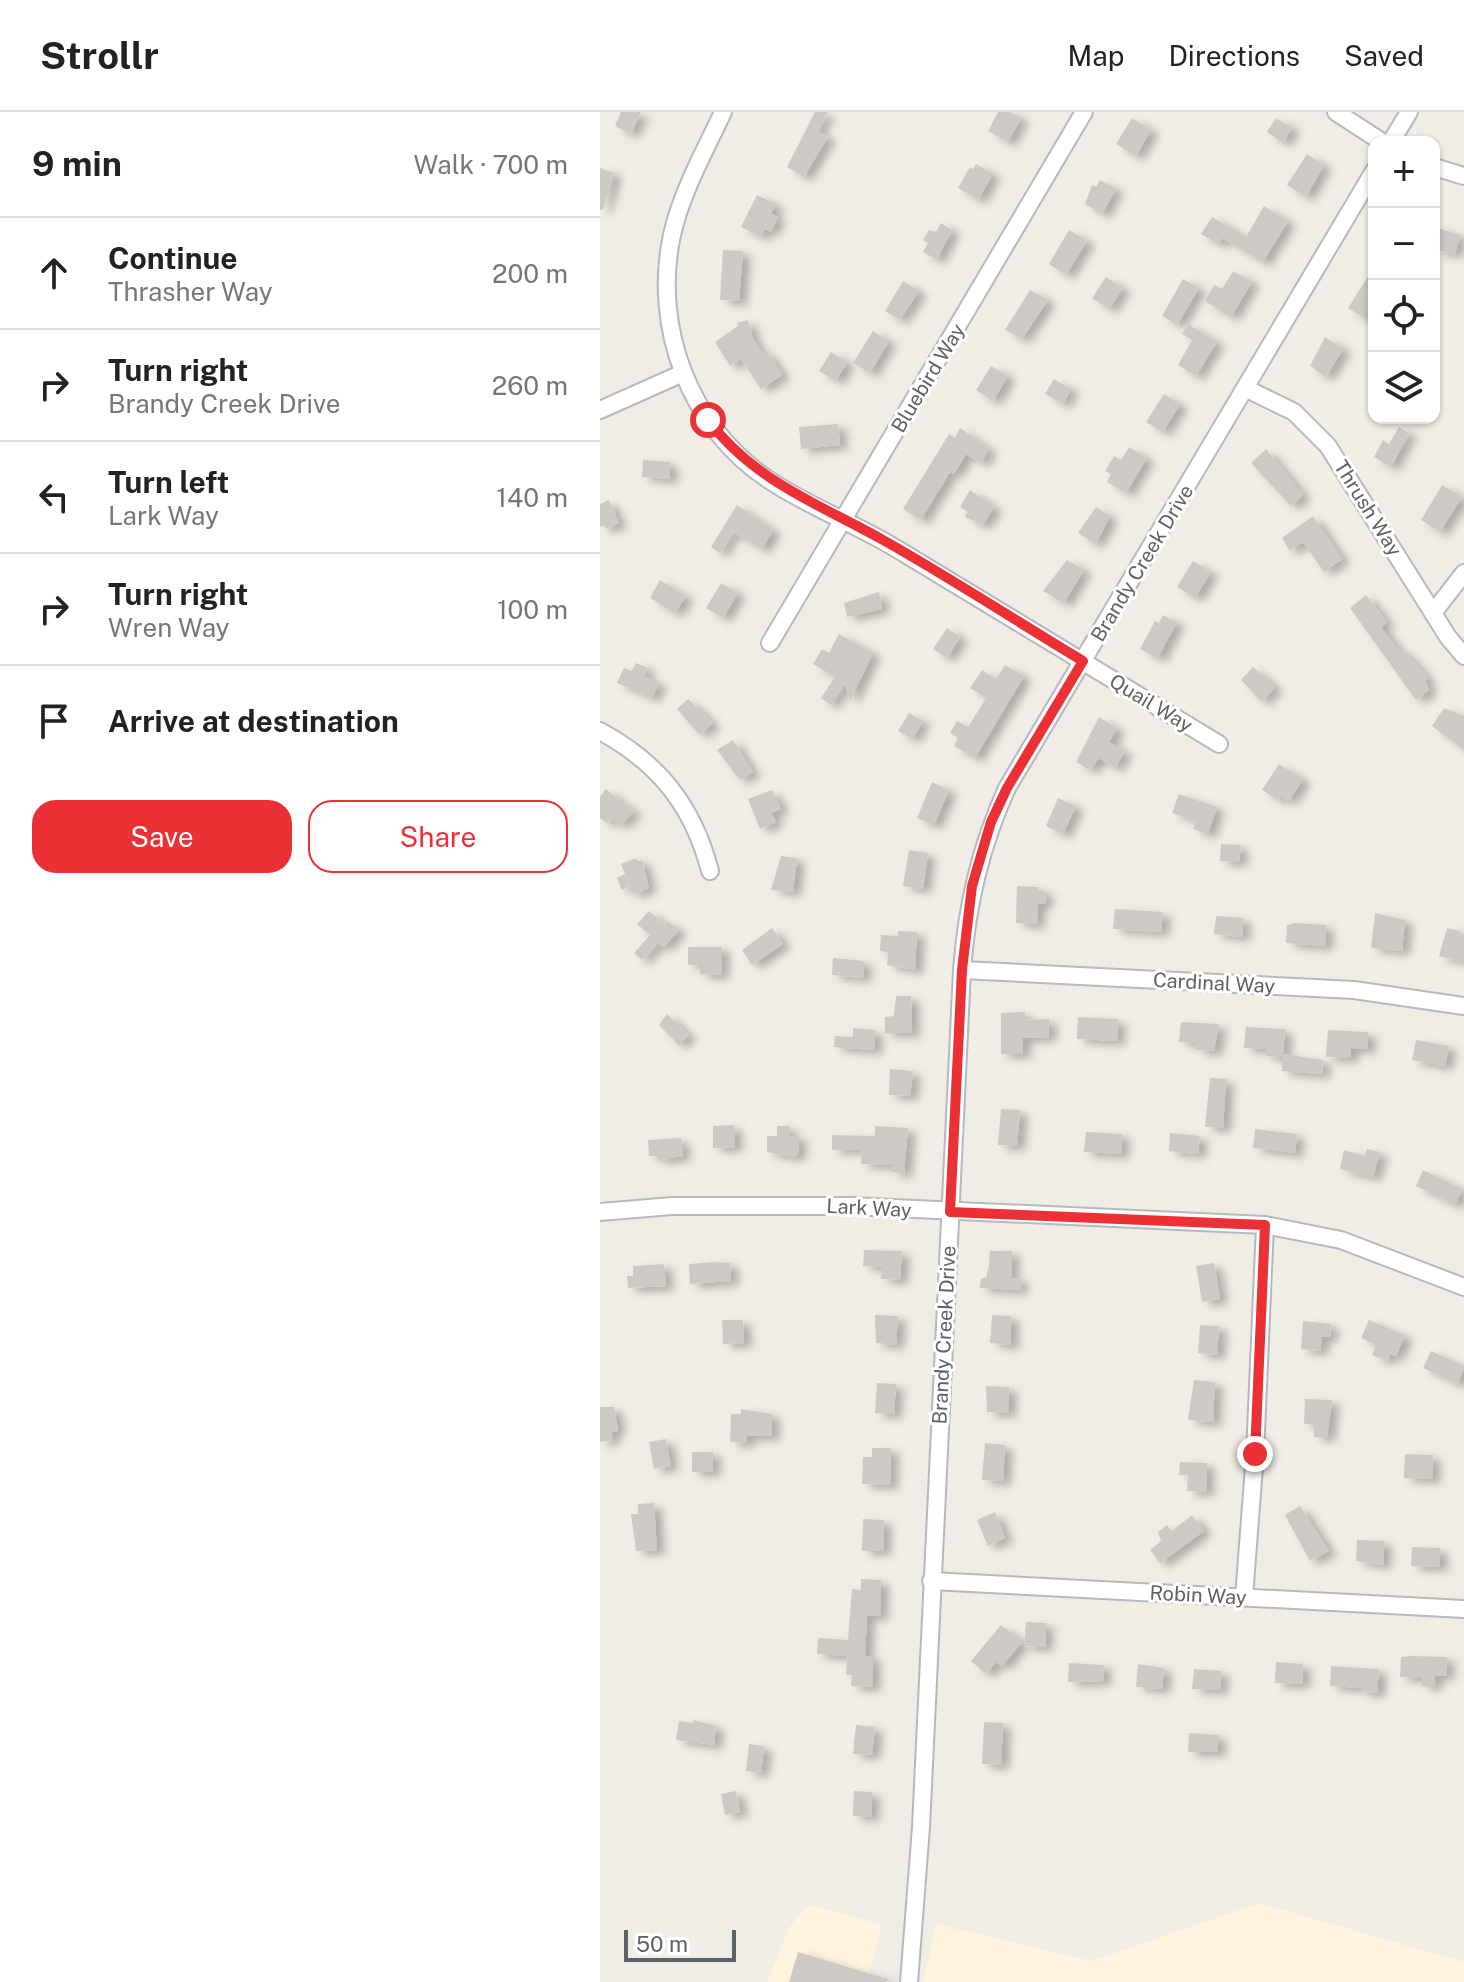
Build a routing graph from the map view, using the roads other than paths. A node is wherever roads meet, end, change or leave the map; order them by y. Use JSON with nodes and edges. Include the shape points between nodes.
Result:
{"nodes":[{"id":1,"x":723,"y":112,"type":"edge"},
{"id":2,"x":1084,"y":112,"type":"edge"},
{"id":3,"x":1336,"y":112,"type":"edge"},
{"id":4,"x":1409,"y":112,"type":"edge"},
{"id":5,"x":1373,"y":136,"type":"edge"},
{"id":6,"x":1395,"y":136,"type":"edge"},
{"id":7,"x":1440,"y":169,"type":"edge"},
{"id":8,"x":1464,"y":176,"type":"edge"},
{"id":9,"x":1368,"y":181,"type":"edge"},
{"id":10,"x":683,"y":373,"type":"junction"},
{"id":11,"x":1245,"y":388,"type":"junction"},
{"id":12,"x":600,"y":410,"type":"edge"},
{"id":13,"x":843,"y":519,"type":"junction"},
{"id":14,"x":1464,"y":573,"type":"edge"},
{"id":15,"x":1433,"y":613,"type":"junction"},
{"id":16,"x":770,"y":643,"type":"dead end"},
{"id":17,"x":1464,"y":656,"type":"edge"},
{"id":18,"x":1083,"y":661,"type":"junction"},
{"id":19,"x":600,"y":731,"type":"edge"},
{"id":20,"x":1219,"y":744,"type":"dead end"},
{"id":21,"x":710,"y":871,"type":"dead end"},
{"id":22,"x":962,"y":970,"type":"junction"},
{"id":23,"x":1464,"y":1006,"type":"edge"},
{"id":24,"x":600,"y":1212,"type":"edge"},
{"id":25,"x":950,"y":1212,"type":"junction"},
{"id":26,"x":1265,"y":1225,"type":"junction"},
{"id":27,"x":1464,"y":1287,"type":"edge"},
{"id":28,"x":931,"y":1581,"type":"junction"},
{"id":29,"x":1244,"y":1597,"type":"junction"},
{"id":30,"x":1464,"y":1609,"type":"edge"},
{"id":31,"x":909,"y":1982,"type":"edge"}],
"edges":[{"from":1,"to":10,"type":"street","name":"Quail Way","via":[[678,214],[667,262],[667,306]]},
{"from":2,"to":13,"type":"street","name":"Bluebird Way"},
{"from":3,"to":5,"type":"street"},
{"from":4,"to":6,"type":"street"},
{"from":7,"to":8,"type":"street"},
{"from":9,"to":11,"type":"street","name":"Brandy Creek Drive"},
{"from":10,"to":12,"type":"street"},
{"from":10,"to":13,"type":"street","name":"Quail Way","via":[[708,420],[746,462],[787,491]]},
{"from":11,"to":15,"type":"street","name":"Thrush Way","via":[[1294,412],[1328,446]]},
{"from":11,"to":18,"type":"street","name":"Brandy Creek Drive"},
{"from":13,"to":16,"type":"street","name":"Bluebird Way"},
{"from":13,"to":18,"type":"street","name":"Quail Way"},
{"from":14,"to":15,"type":"street"},
{"from":15,"to":17,"type":"street","name":"Thrush Way"},
{"from":18,"to":20,"type":"street","name":"Quail Way"},
{"from":18,"to":22,"type":"street","name":"Brandy Creek Drive","via":[[991,822],[972,886]]},
{"from":19,"to":21,"type":"street","via":[[645,759],[679,796],[702,841]]},
{"from":22,"to":23,"type":"street","name":"Cardinal Way","via":[[1354,990]]},
{"from":22,"to":25,"type":"street","name":"Brandy Creek Drive"},
{"from":24,"to":25,"type":"street","name":"Lark Way","via":[[762,1204]]},
{"from":25,"to":26,"type":"street","name":"Lark Way"},
{"from":25,"to":28,"type":"street","name":"Brandy Creek Drive"},
{"from":26,"to":27,"type":"street","name":"Lark Way","via":[[1341,1240]]},
{"from":26,"to":29,"type":"street"},
{"from":28,"to":29,"type":"street","name":"Robin Way"},
{"from":28,"to":31,"type":"street","name":"Brandy Creek Drive"},
{"from":29,"to":30,"type":"street","name":"Robin Way"}]}
